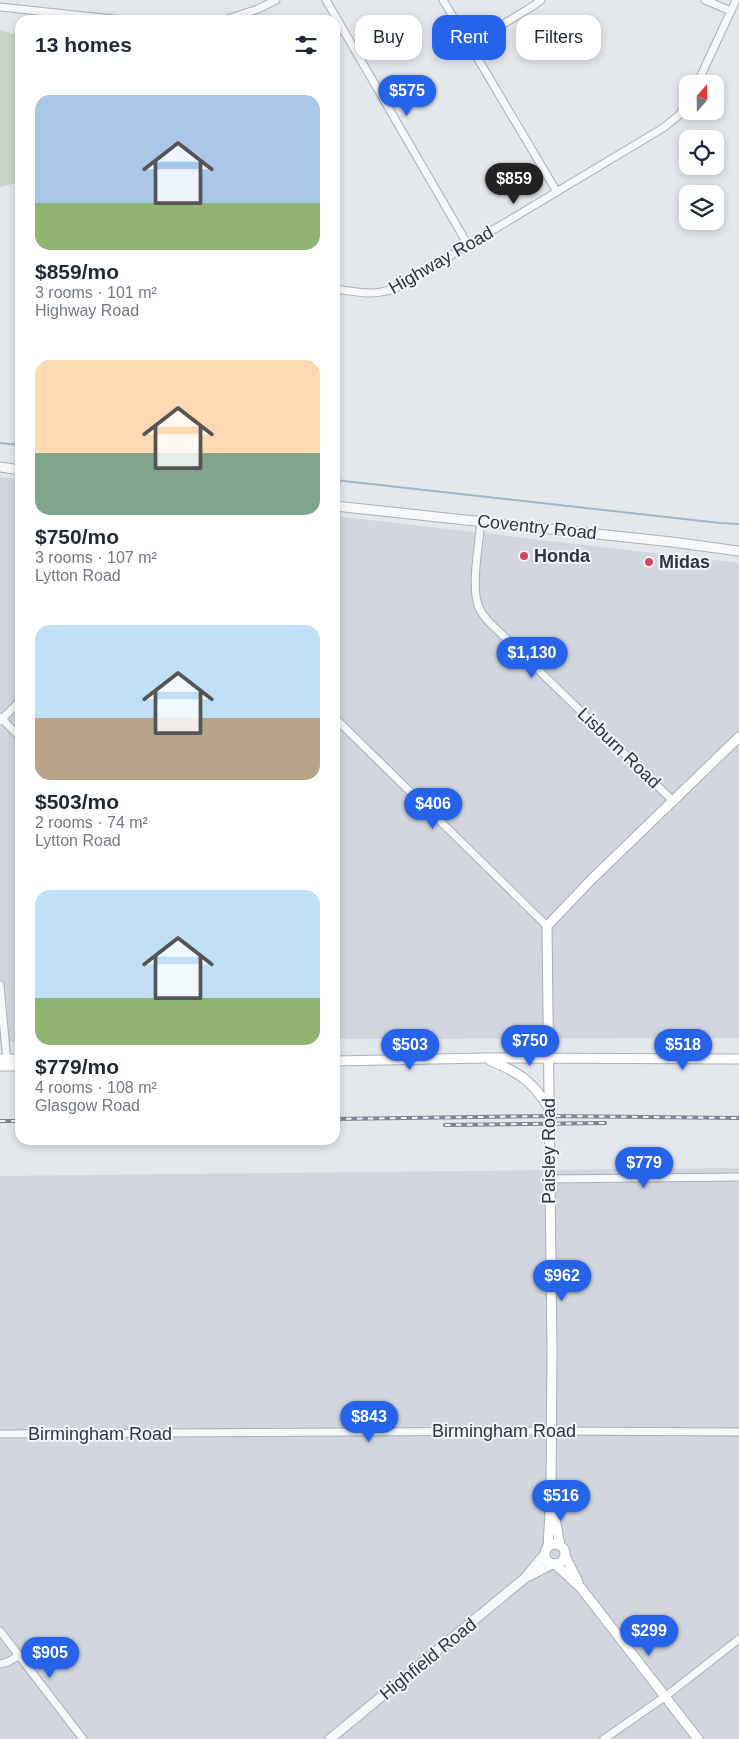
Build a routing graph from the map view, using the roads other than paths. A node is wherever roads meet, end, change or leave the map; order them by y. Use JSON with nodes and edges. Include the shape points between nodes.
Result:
{"nodes":[{"id":1,"x":276,"y":0,"type":"edge"},
{"id":2,"x":326,"y":0,"type":"edge"},
{"id":3,"x":443,"y":0,"type":"edge"},
{"id":4,"x":541,"y":0,"type":"edge"},
{"id":5,"x":705,"y":0,"type":"edge"},
{"id":6,"x":736,"y":0,"type":"edge"},
{"id":7,"x":0,"y":7,"type":"edge"},
{"id":8,"x":731,"y":11,"type":"junction"},
{"id":9,"x":58,"y":15,"type":"edge"},
{"id":10,"x":239,"y":15,"type":"edge"},
{"id":11,"x":335,"y":15,"type":"edge"},
{"id":12,"x":452,"y":15,"type":"edge"},
{"id":13,"x":506,"y":22,"type":"edge"},
{"id":14,"x":340,"y":24,"type":"edge"},
{"id":15,"x":478,"y":60,"type":"edge"},
{"id":16,"x":700,"y":75,"type":"edge"},
{"id":17,"x":679,"y":115,"type":"edge"},
{"id":18,"x":557,"y":192,"type":"junction"},
{"id":19,"x":468,"y":245,"type":"junction"},
{"id":20,"x":340,"y":290,"type":"edge"},
{"id":21,"x":0,"y":467,"type":"edge"},
{"id":22,"x":15,"y":469,"type":"edge"},
{"id":23,"x":340,"y":507,"type":"edge"},
{"id":24,"x":481,"y":521,"type":"junction"},
{"id":25,"x":739,"y":551,"type":"edge"},
{"id":26,"x":15,"y":706,"type":"edge"},
{"id":27,"x":1,"y":719,"type":"edge"},
{"id":28,"x":340,"y":723,"type":"edge"},
{"id":29,"x":15,"y":732,"type":"edge"},
{"id":30,"x":739,"y":737,"type":"edge"},
{"id":31,"x":673,"y":801,"type":"junction"},
{"id":32,"x":547,"y":926,"type":"junction"},
{"id":33,"x":0,"y":985,"type":"edge"},
{"id":34,"x":485,"y":1058,"type":"junction"},
{"id":35,"x":548,"y":1059,"type":"junction"},
{"id":36,"x":739,"y":1059,"type":"edge"},
{"id":37,"x":340,"y":1061,"type":"edge"},
{"id":38,"x":3,"y":1063,"type":"edge"},
{"id":39,"x":550,"y":1108,"type":"junction"},
{"id":40,"x":739,"y":1177,"type":"edge"},
{"id":41,"x":550,"y":1179,"type":"junction"},
{"id":42,"x":551,"y":1431,"type":"junction"},
{"id":43,"x":739,"y":1432,"type":"edge"},
{"id":44,"x":0,"y":1434,"type":"edge"},
{"id":45,"x":551,"y":1495,"type":"junction"},
{"id":46,"x":560,"y":1545,"type":"junction"},
{"id":47,"x":546,"y":1551,"type":"junction"},
{"id":48,"x":565,"y":1556,"type":"junction"},
{"id":49,"x":554,"y":1564,"type":"junction"},
{"id":50,"x":525,"y":1578,"type":"junction"},
{"id":51,"x":581,"y":1588,"type":"junction"},
{"id":52,"x":0,"y":1632,"type":"edge"},
{"id":53,"x":739,"y":1639,"type":"edge"},
{"id":54,"x":18,"y":1656,"type":"junction"},
{"id":55,"x":0,"y":1664,"type":"edge"},
{"id":56,"x":666,"y":1696,"type":"junction"},
{"id":57,"x":83,"y":1739,"type":"edge"},
{"id":58,"x":330,"y":1739,"type":"edge"},
{"id":59,"x":604,"y":1739,"type":"edge"},
{"id":60,"x":698,"y":1739,"type":"edge"}],
"edges":[{"from":1,"to":10,"type":"street"},
{"from":2,"to":11,"type":"street"},
{"from":3,"to":12,"type":"street"},
{"from":4,"to":13,"type":"street"},
{"from":5,"to":8,"type":"street"},
{"from":6,"to":8,"type":"street"},
{"from":7,"to":9,"type":"street"},
{"from":8,"to":16,"type":"street"},
{"from":14,"to":19,"type":"street"},
{"from":15,"to":18,"type":"street"},
{"from":17,"to":18,"type":"street","name":"Highway Road","via":[[663,128]]},
{"from":18,"to":19,"type":"street","name":"Highway Road"},
{"from":19,"to":20,"type":"street","name":"Highway Road","via":[[385,292]]},
{"from":21,"to":22,"type":"street"},
{"from":23,"to":24,"type":"street","name":"Coventry Road"},
{"from":24,"to":25,"type":"street","name":"Coventry Road"},
{"from":24,"to":31,"type":"street","name":"Lisburn Road","via":[[476,588],[481,611]]},
{"from":26,"to":27,"type":"street"},
{"from":27,"to":29,"type":"street"},
{"from":28,"to":32,"type":"street"},
{"from":30,"to":31,"type":"main road"},
{"from":31,"to":32,"type":"main road"},
{"from":32,"to":35,"type":"main road","name":"Paisley Road"},
{"from":33,"to":38,"type":"street"},
{"from":34,"to":35,"type":"main road"},
{"from":34,"to":37,"type":"main road"},
{"from":34,"to":39,"type":"main road","via":[[521,1074]]},
{"from":35,"to":36,"type":"main road"},
{"from":35,"to":39,"type":"main road","name":"Paisley Road"},
{"from":39,"to":41,"type":"main road","name":"Paisley Road"},
{"from":40,"to":41,"type":"street"},
{"from":41,"to":42,"type":"main road","name":"Paisley Road"},
{"from":42,"to":43,"type":"street","name":"Birmingham Road"},
{"from":42,"to":44,"type":"street","name":"Birmingham Road"},
{"from":42,"to":45,"type":"main road","name":"Paisley Road"},
{"from":45,"to":46,"type":"main road","name":"Paisley Road"},
{"from":45,"to":47,"type":"main road","name":"Paisley Road"},
{"from":46,"to":47,"type":"main road","via":[[554,1544]]},
{"from":46,"to":48,"type":"main road"},
{"from":47,"to":49,"type":"main road","via":[[547,1560]]},
{"from":47,"to":50,"type":"street","name":"Highfield Road"},
{"from":48,"to":49,"type":"main road","via":[[561,1563]]},
{"from":48,"to":51,"type":"main road"},
{"from":49,"to":50,"type":"street","name":"Highfield Road"},
{"from":49,"to":51,"type":"main road"},
{"from":50,"to":58,"type":"street","name":"Highfield Road"},
{"from":51,"to":56,"type":"main road"},
{"from":52,"to":54,"type":"street"},
{"from":53,"to":56,"type":"street"},
{"from":54,"to":55,"type":"street"},
{"from":54,"to":57,"type":"street"},
{"from":56,"to":59,"type":"street"},
{"from":56,"to":60,"type":"main road"}]}
